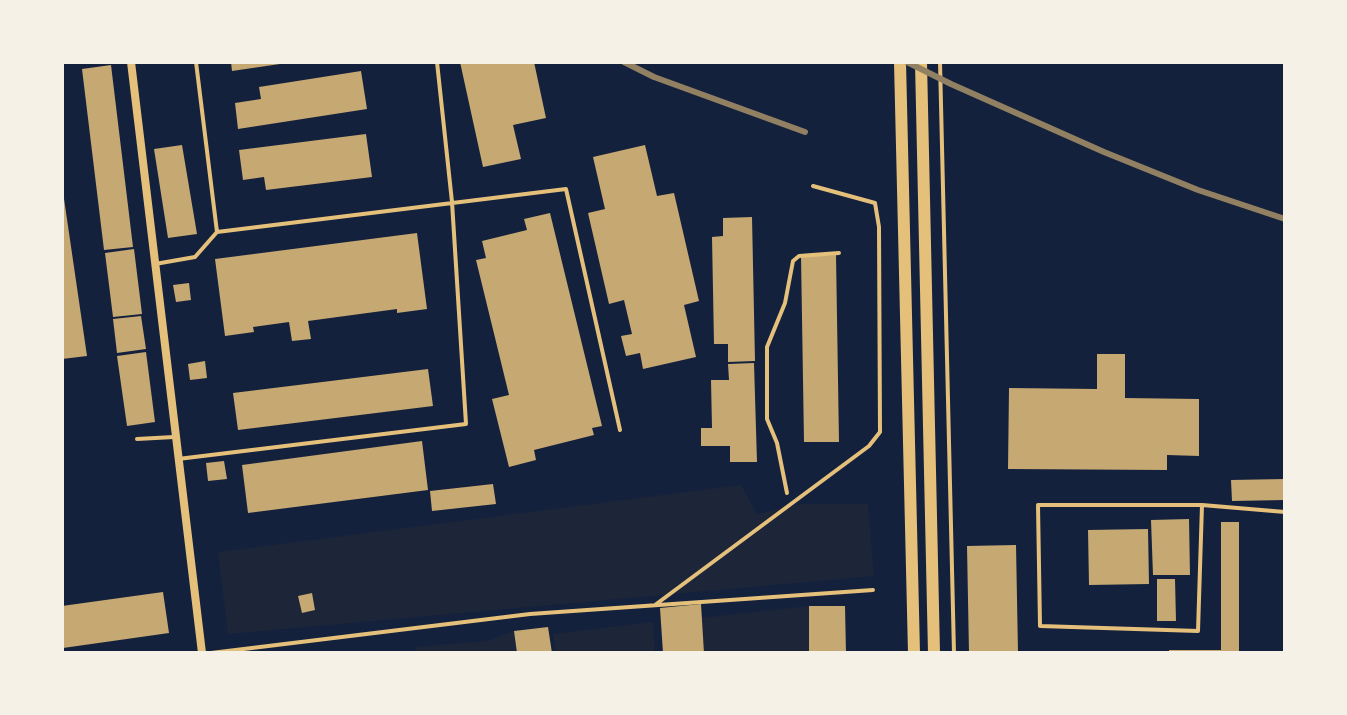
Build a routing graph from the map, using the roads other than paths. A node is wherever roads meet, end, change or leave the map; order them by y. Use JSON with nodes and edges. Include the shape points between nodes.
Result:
{"nodes":[{"id":1,"x":131,"y":62,"type":"edge"},
{"id":2,"x":196,"y":62,"type":"edge"},
{"id":3,"x":437,"y":62,"type":"edge"},
{"id":4,"x":900,"y":62,"type":"edge"},
{"id":5,"x":921,"y":62,"type":"edge"},
{"id":6,"x":813,"y":186,"type":"dead end"},
{"id":7,"x":452,"y":202,"type":"junction"},
{"id":8,"x":217,"y":232,"type":"junction"},
{"id":9,"x":155,"y":264,"type":"junction"},
{"id":10,"x":620,"y":430,"type":"dead end"},
{"id":11,"x":176,"y":437,"type":"junction"},
{"id":12,"x":137,"y":439,"type":"dead end"},
{"id":13,"x":178,"y":459,"type":"junction"},
{"id":14,"x":1202,"y":505,"type":"junction"},
{"id":15,"x":1285,"y":512,"type":"edge"},
{"id":16,"x":873,"y":590,"type":"dead end"},
{"id":17,"x":654,"y":606,"type":"junction"},
{"id":18,"x":202,"y":653,"type":"edge"},
{"id":19,"x":211,"y":653,"type":"edge"},
{"id":20,"x":914,"y":653,"type":"edge"},
{"id":21,"x":934,"y":653,"type":"edge"}],
"edges":[{"from":1,"to":9,"type":"street"},
{"from":2,"to":8,"type":"lane"},
{"from":3,"to":7,"type":"lane"},
{"from":4,"to":20,"type":"main road"},
{"from":5,"to":21,"type":"main road"},
{"from":6,"to":17,"type":"lane","via":[[875,203],[880,432],[869,446]]},
{"from":7,"to":8,"type":"lane"},
{"from":7,"to":10,"type":"lane","via":[[566,189]]},
{"from":7,"to":13,"type":"lane","via":[[466,424]]},
{"from":8,"to":9,"type":"lane","via":[[195,257]]},
{"from":9,"to":11,"type":"street"},
{"from":11,"to":12,"type":"lane"},
{"from":11,"to":13,"type":"street"},
{"from":13,"to":18,"type":"street"},
{"from":14,"to":14,"type":"lane","via":[[1038,505],[1040,626],[1198,631]]},
{"from":14,"to":15,"type":"lane"},
{"from":16,"to":17,"type":"lane"},
{"from":17,"to":19,"type":"lane","via":[[530,614]]}]}
